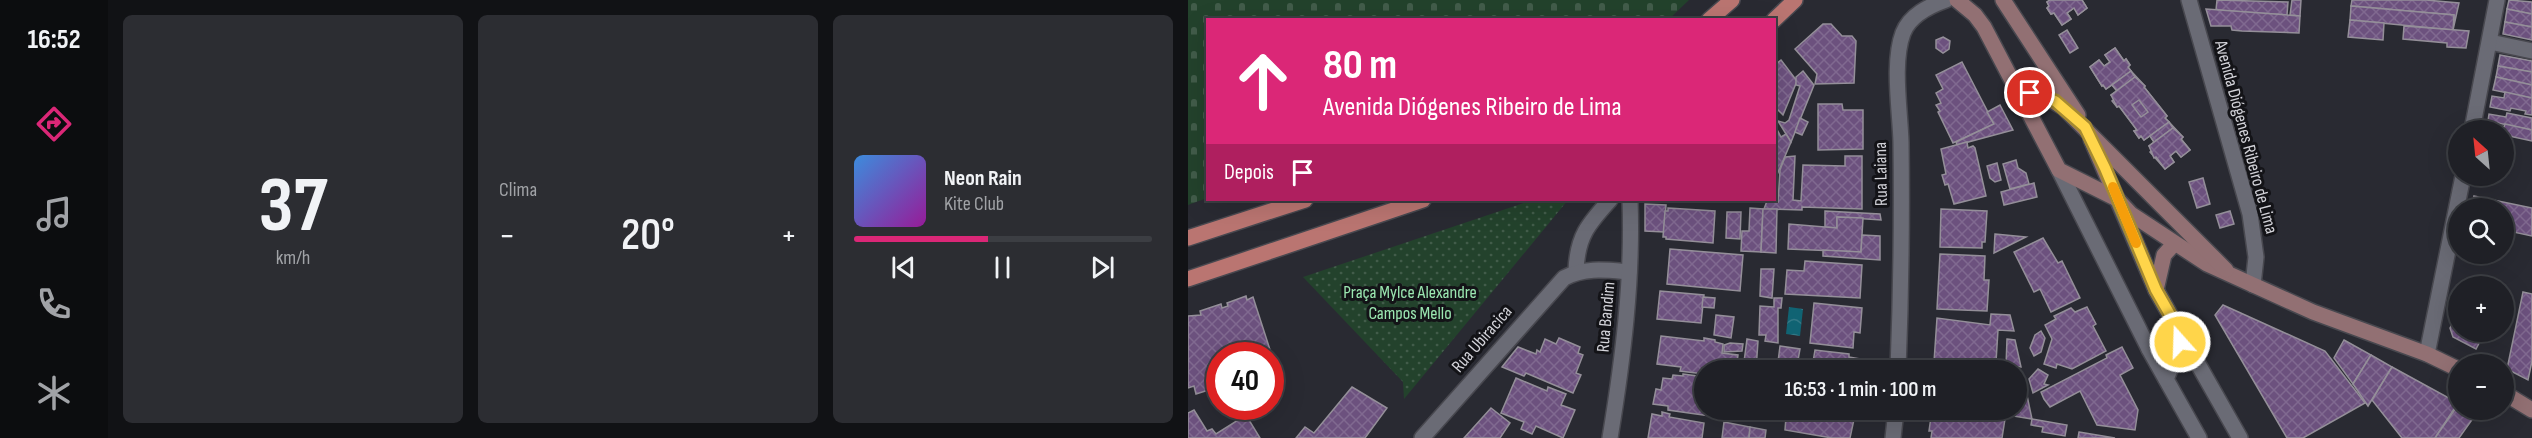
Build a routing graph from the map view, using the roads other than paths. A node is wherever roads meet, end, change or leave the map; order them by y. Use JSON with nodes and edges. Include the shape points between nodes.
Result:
{"nodes":[{"id":1,"x":1732,"y":0,"type":"edge"},
{"id":2,"x":1795,"y":0,"type":"edge"},
{"id":3,"x":1946,"y":0,"type":"edge"},
{"id":4,"x":1957,"y":0,"type":"edge"},
{"id":5,"x":2003,"y":0,"type":"edge"},
{"id":6,"x":2189,"y":0,"type":"edge"},
{"id":7,"x":2497,"y":0,"type":"edge"},
{"id":8,"x":1711,"y":18,"type":"edge"},
{"id":9,"x":1776,"y":18,"type":"edge"},
{"id":10,"x":2490,"y":42,"type":"junction"},
{"id":11,"x":2532,"y":51,"type":"edge"},
{"id":12,"x":2018,"y":90,"type":"junction"},
{"id":13,"x":2474,"y":120,"type":"edge"},
{"id":14,"x":2085,"y":127,"type":"junction"},
{"id":15,"x":2059,"y":170,"type":"junction"},
{"id":16,"x":2461,"y":186,"type":"edge"},
{"id":17,"x":2117,"y":199,"type":"junction"},
{"id":18,"x":1302,"y":201,"type":"edge"},
{"id":19,"x":1420,"y":201,"type":"edge"},
{"id":20,"x":1609,"y":201,"type":"edge"},
{"id":21,"x":1630,"y":201,"type":"edge"},
{"id":22,"x":1188,"y":238,"type":"edge"},
{"id":23,"x":2174,"y":244,"type":"junction"},
{"id":24,"x":1576,"y":272,"type":"junction"},
{"id":25,"x":1629,"y":272,"type":"junction"},
{"id":26,"x":2231,"y":275,"type":"junction"},
{"id":27,"x":1188,"y":279,"type":"edge"},
{"id":28,"x":2253,"y":285,"type":"junction"},
{"id":29,"x":2156,"y":290,"type":"junction"},
{"id":30,"x":2181,"y":334,"type":"junction"},
{"id":31,"x":2149,"y":349,"type":"junction"},
{"id":32,"x":2427,"y":354,"type":"junction"},
{"id":33,"x":1898,"y":360,"type":"edge"},
{"id":34,"x":2195,"y":360,"type":"junction"},
{"id":35,"x":2448,"y":364,"type":"edge"},
{"id":36,"x":2166,"y":379,"type":"junction"},
{"id":37,"x":2514,"y":399,"type":"edge"},
{"id":38,"x":2532,"y":410,"type":"edge"},
{"id":39,"x":1895,"y":420,"type":"edge"},
{"id":40,"x":1422,"y":438,"type":"edge"},
{"id":41,"x":1610,"y":438,"type":"edge"},
{"id":42,"x":1893,"y":438,"type":"edge"},
{"id":43,"x":2199,"y":438,"type":"edge"},
{"id":44,"x":2240,"y":438,"type":"edge"}],
"edges":[{"from":1,"to":8,"type":"main road"},
{"from":2,"to":9,"type":"main road"},
{"from":3,"to":33,"type":"street","name":"Rua Laiana","via":[[1910,21],[1900,40],[1902,248]]},
{"from":4,"to":12,"type":"main road","via":[[1984,27]]},
{"from":5,"to":14,"type":"main road"},
{"from":6,"to":28,"type":"street","name":"Avenida Diógenes Ribeiro de Lima","via":[[2250,214],[2256,256]]},
{"from":7,"to":10,"type":"street"},
{"from":10,"to":11,"type":"street"},
{"from":10,"to":13,"type":"street"},
{"from":12,"to":14,"type":"main road","via":[[2055,101]]},
{"from":12,"to":15,"type":"main road"},
{"from":14,"to":17,"type":"main road"},
{"from":14,"to":26,"type":"main road"},
{"from":15,"to":17,"type":"main road"},
{"from":15,"to":31,"type":"street"},
{"from":16,"to":32,"type":"street"},
{"from":17,"to":23,"type":"main road","via":[[2131,214]]},
{"from":17,"to":29,"type":"street"},
{"from":18,"to":22,"type":"main road"},
{"from":19,"to":27,"type":"main road"},
{"from":20,"to":24,"type":"street","via":[[1582,234],[1576,252]]},
{"from":21,"to":25,"type":"street","name":"Rua Bandim"},
{"from":23,"to":26,"type":"main road"},
{"from":23,"to":29,"type":"main road","via":[[2164,255]]},
{"from":24,"to":25,"type":"street"},
{"from":24,"to":40,"type":"street","name":"Rua Ubiracica","via":[[1550,291]]},
{"from":25,"to":41,"type":"street","name":"Rua Bandim","via":[[1622,360]]},
{"from":26,"to":28,"type":"main road"},
{"from":28,"to":32,"type":"main road"},
{"from":29,"to":30,"type":"street"},
{"from":30,"to":31,"type":"street","via":[[2180,342],[2167,352]]},
{"from":30,"to":34,"type":"street"},
{"from":31,"to":36,"type":"street"},
{"from":32,"to":35,"type":"main road"},
{"from":34,"to":36,"type":"street","via":[[2181,358],[2168,369]]},
{"from":34,"to":44,"type":"street"},
{"from":36,"to":43,"type":"street"},
{"from":37,"to":38,"type":"main road"},
{"from":39,"to":42,"type":"street"}]}
